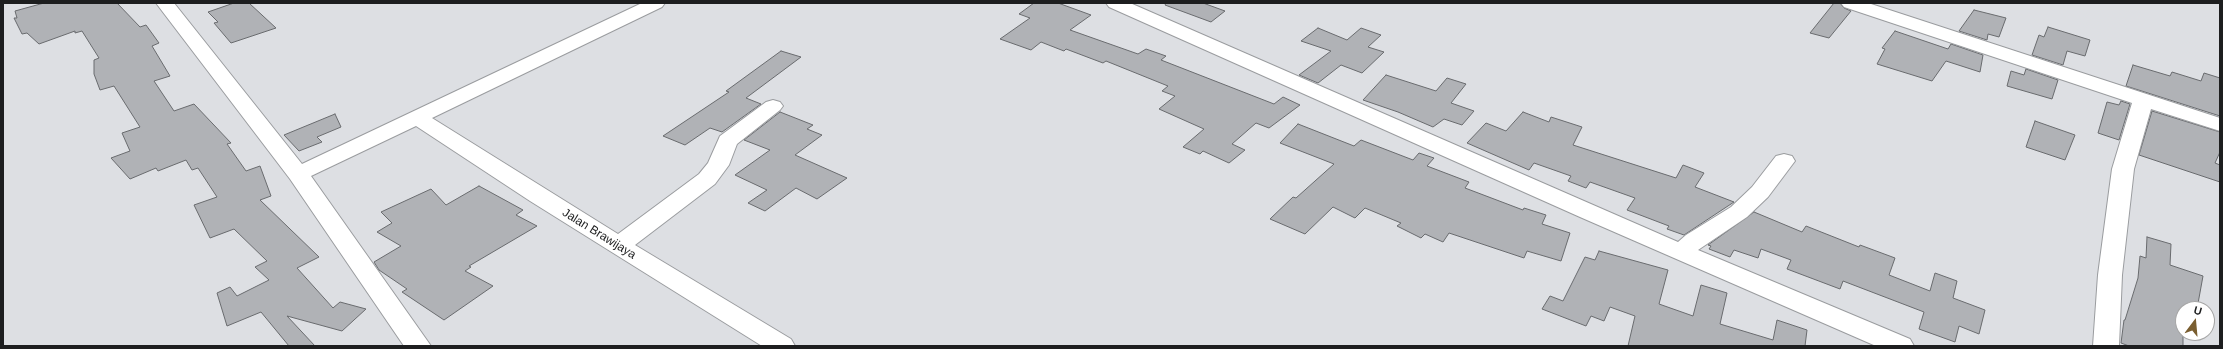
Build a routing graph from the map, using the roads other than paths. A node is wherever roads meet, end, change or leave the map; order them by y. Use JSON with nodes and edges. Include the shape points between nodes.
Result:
{"nodes":[{"id":1,"x":165,"y":3,"type":"edge"},
{"id":2,"x":656,"y":3,"type":"edge"},
{"id":3,"x":1115,"y":3,"type":"edge"},
{"id":4,"x":1850,"y":3,"type":"edge"},
{"id":5,"x":2143,"y":100,"type":"junction"},
{"id":6,"x":773,"y":106,"type":"dead end"},
{"id":7,"x":418,"y":118,"type":"junction"},
{"id":8,"x":2220,"y":124,"type":"edge"},
{"id":9,"x":1784,"y":161,"type":"dead end"},
{"id":10,"x":298,"y":174,"type":"junction"},
{"id":11,"x":618,"y":246,"type":"junction"},
{"id":12,"x":1682,"y":252,"type":"junction"},
{"id":13,"x":1898,"y":345,"type":"edge"},
{"id":14,"x":418,"y":346,"type":"edge"},
{"id":15,"x":782,"y":346,"type":"edge"},
{"id":16,"x":2106,"y":346,"type":"edge"}],
"edges":[{"from":1,"to":10,"type":"street"},
{"from":2,"to":7,"type":"street"},
{"from":3,"to":12,"type":"street"},
{"from":4,"to":5,"type":"street"},
{"from":5,"to":8,"type":"street"},
{"from":5,"to":16,"type":"street","via":[[2123,170],[2110,274]]},
{"from":6,"to":11,"type":"street","via":[[728,141],[718,166],[707,179]]},
{"from":7,"to":10,"type":"street"},
{"from":7,"to":11,"type":"street","name":"Jalan Brawijaya"},
{"from":9,"to":12,"type":"street","via":[[1760,192],[1739,212],[1694,240]]},
{"from":10,"to":14,"type":"street"},
{"from":11,"to":15,"type":"street","name":"Jalan Brawijaya"},
{"from":12,"to":13,"type":"street"}]}
